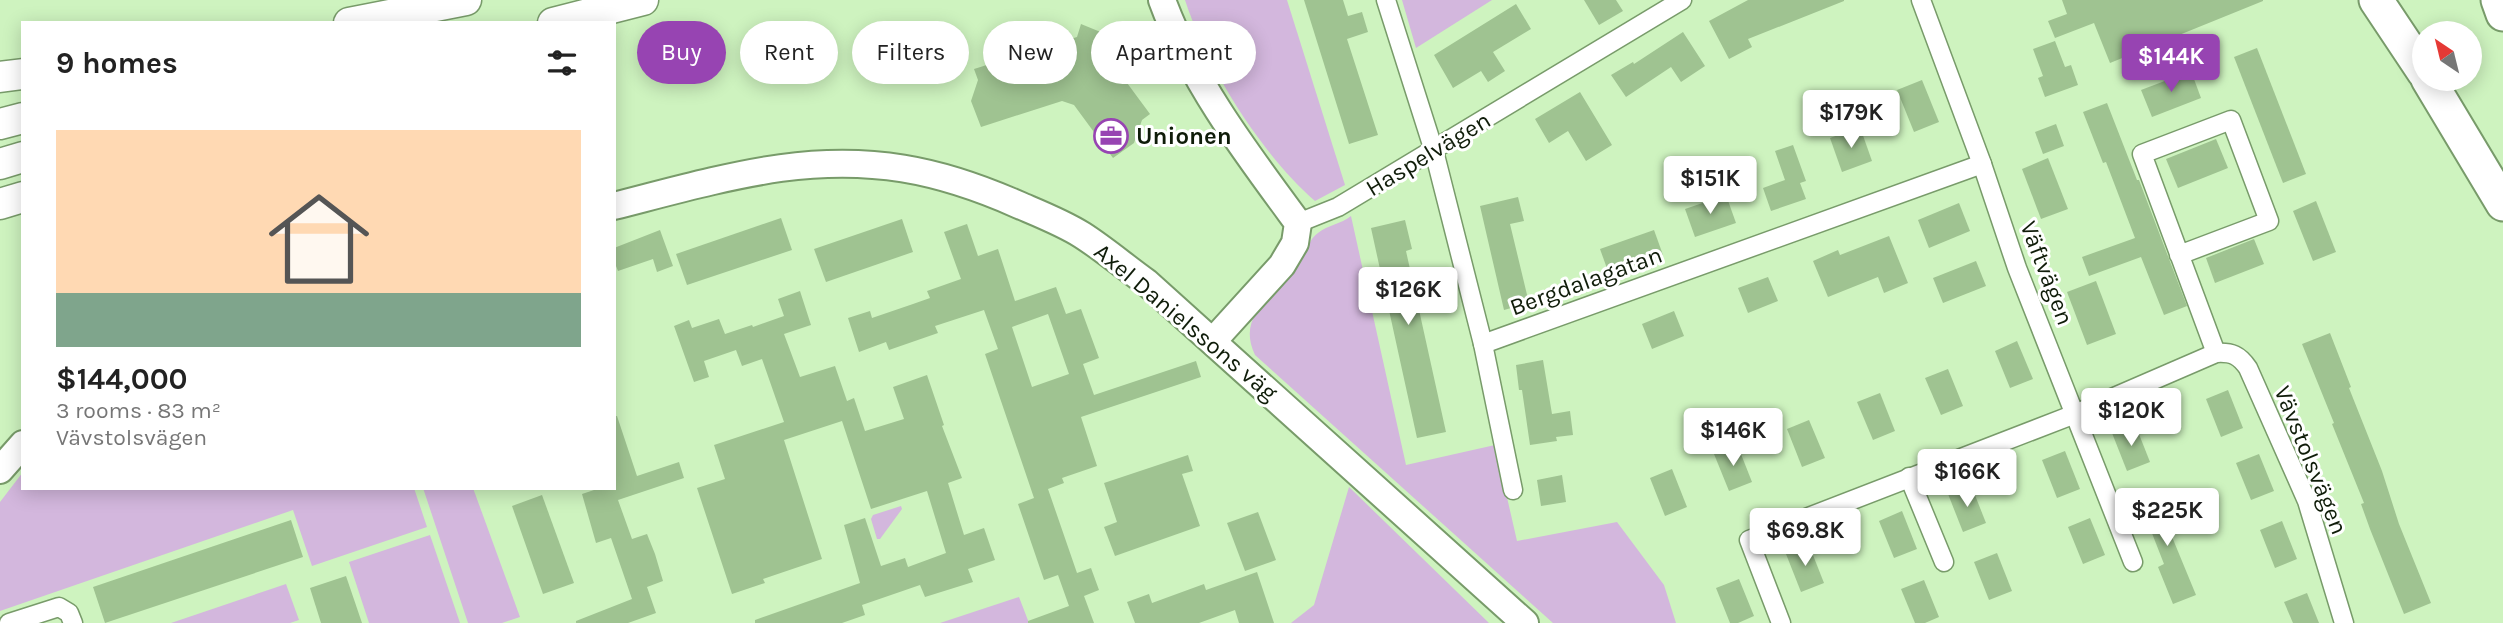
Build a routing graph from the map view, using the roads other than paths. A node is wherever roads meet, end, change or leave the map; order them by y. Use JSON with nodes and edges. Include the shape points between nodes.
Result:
{"nodes":[{"id":1,"x":468,"y":0,"type":"edge"},
{"id":2,"x":643,"y":0,"type":"edge"},
{"id":3,"x":1162,"y":0,"type":"edge"},
{"id":4,"x":1386,"y":0,"type":"edge"},
{"id":5,"x":1682,"y":0,"type":"edge"},
{"id":6,"x":1921,"y":0,"type":"edge"},
{"id":7,"x":2375,"y":0,"type":"edge"},
{"id":8,"x":2395,"y":0,"type":"edge"},
{"id":9,"x":2498,"y":0,"type":"edge"},
{"id":10,"x":599,"y":11,"type":"junction"},
{"id":11,"x":2503,"y":14,"type":"edge"},
{"id":12,"x":359,"y":21,"type":"edge"},
{"id":13,"x":390,"y":21,"type":"edge"},
{"id":14,"x":561,"y":21,"type":"edge"},
{"id":15,"x":567,"y":21,"type":"edge"},
{"id":16,"x":2412,"y":27,"type":"edge"},
{"id":17,"x":2412,"y":54,"type":"edge"},
{"id":18,"x":21,"y":74,"type":"edge"},
{"id":19,"x":0,"y":77,"type":"edge"},
{"id":20,"x":2435,"y":91,"type":"edge"},
{"id":21,"x":2448,"y":91,"type":"edge"},
{"id":22,"x":21,"y":119,"type":"edge"},
{"id":23,"x":0,"y":124,"type":"edge"},
{"id":24,"x":1434,"y":151,"type":"junction"},
{"id":25,"x":21,"y":159,"type":"edge"},
{"id":26,"x":0,"y":164,"type":"edge"},
{"id":27,"x":1982,"y":164,"type":"junction"},
{"id":28,"x":21,"y":198,"type":"edge"},
{"id":29,"x":2503,"y":203,"type":"edge"},
{"id":30,"x":0,"y":204,"type":"edge"},
{"id":31,"x":616,"y":205,"type":"edge"},
{"id":32,"x":1298,"y":223,"type":"junction"},
{"id":33,"x":2179,"y":255,"type":"junction"},
{"id":34,"x":1213,"y":341,"type":"junction"},
{"id":35,"x":1483,"y":344,"type":"junction"},
{"id":36,"x":2216,"y":353,"type":"junction"},
{"id":37,"x":2076,"y":414,"type":"junction"},
{"id":38,"x":21,"y":446,"type":"edge"},
{"id":39,"x":0,"y":470,"type":"edge"},
{"id":40,"x":1909,"y":477,"type":"junction"},
{"id":41,"x":1513,"y":490,"type":"dead end"},
{"id":42,"x":1944,"y":562,"type":"dead end"},
{"id":43,"x":2133,"y":562,"type":"dead end"},
{"id":44,"x":9,"y":623,"type":"edge"},
{"id":45,"x":73,"y":623,"type":"edge"},
{"id":46,"x":1525,"y":623,"type":"edge"},
{"id":47,"x":1781,"y":623,"type":"edge"},
{"id":48,"x":2344,"y":623,"type":"edge"}],
"edges":[{"from":1,"to":12,"type":"main road"},
{"from":1,"to":13,"type":"main road"},
{"from":2,"to":10,"type":"main road"},
{"from":3,"to":32,"type":"street","via":[[1191,62],[1233,132]]},
{"from":4,"to":24,"type":"street"},
{"from":5,"to":24,"type":"street","name":"Haspelvägen"},
{"from":6,"to":27,"type":"street","name":"Väftvägen"},
{"from":7,"to":17,"type":"highway"},
{"from":8,"to":16,"type":"highway"},
{"from":9,"to":11,"type":"highway"},
{"from":10,"to":14,"type":"main road"},
{"from":10,"to":15,"type":"main road"},
{"from":18,"to":19,"type":"main road"},
{"from":20,"to":29,"type":"highway"},
{"from":21,"to":29,"type":"highway"},
{"from":22,"to":23,"type":"main road"},
{"from":24,"to":32,"type":"street","name":"Haspelvägen","via":[[1338,207]]},
{"from":24,"to":35,"type":"street"},
{"from":25,"to":26,"type":"main road"},
{"from":27,"to":35,"type":"street","name":"Bergdalagatan"},
{"from":27,"to":37,"type":"street","name":"Väftvägen","via":[[2017,268]]},
{"from":28,"to":30,"type":"main road"},
{"from":31,"to":34,"type":"street","name":"Axel Danielssons väg","via":[[782,168],[876,165],[922,170],[965,182],[1081,234],[1146,282]]},
{"from":32,"to":34,"type":"street","via":[[1295,243],[1282,265]]},
{"from":33,"to":33,"type":"street","via":[[2141,154],[2231,120],[2269,221]]},
{"from":33,"to":36,"type":"street"},
{"from":34,"to":46,"type":"street","name":"Axel Danielssons väg"},
{"from":35,"to":41,"type":"street"},
{"from":36,"to":37,"type":"street"},
{"from":36,"to":48,"type":"street","name":"Vävstolsvägen","via":[[2240,357],[2248,368],[2307,502]]},
{"from":37,"to":40,"type":"street"},
{"from":37,"to":43,"type":"street","name":"Väftvägen"},
{"from":38,"to":39,"type":"street"},
{"from":40,"to":42,"type":"street"},
{"from":40,"to":47,"type":"street","via":[[1749,540]]},
{"from":44,"to":45,"type":"street","via":[[59,607],[69,613]]}]}
